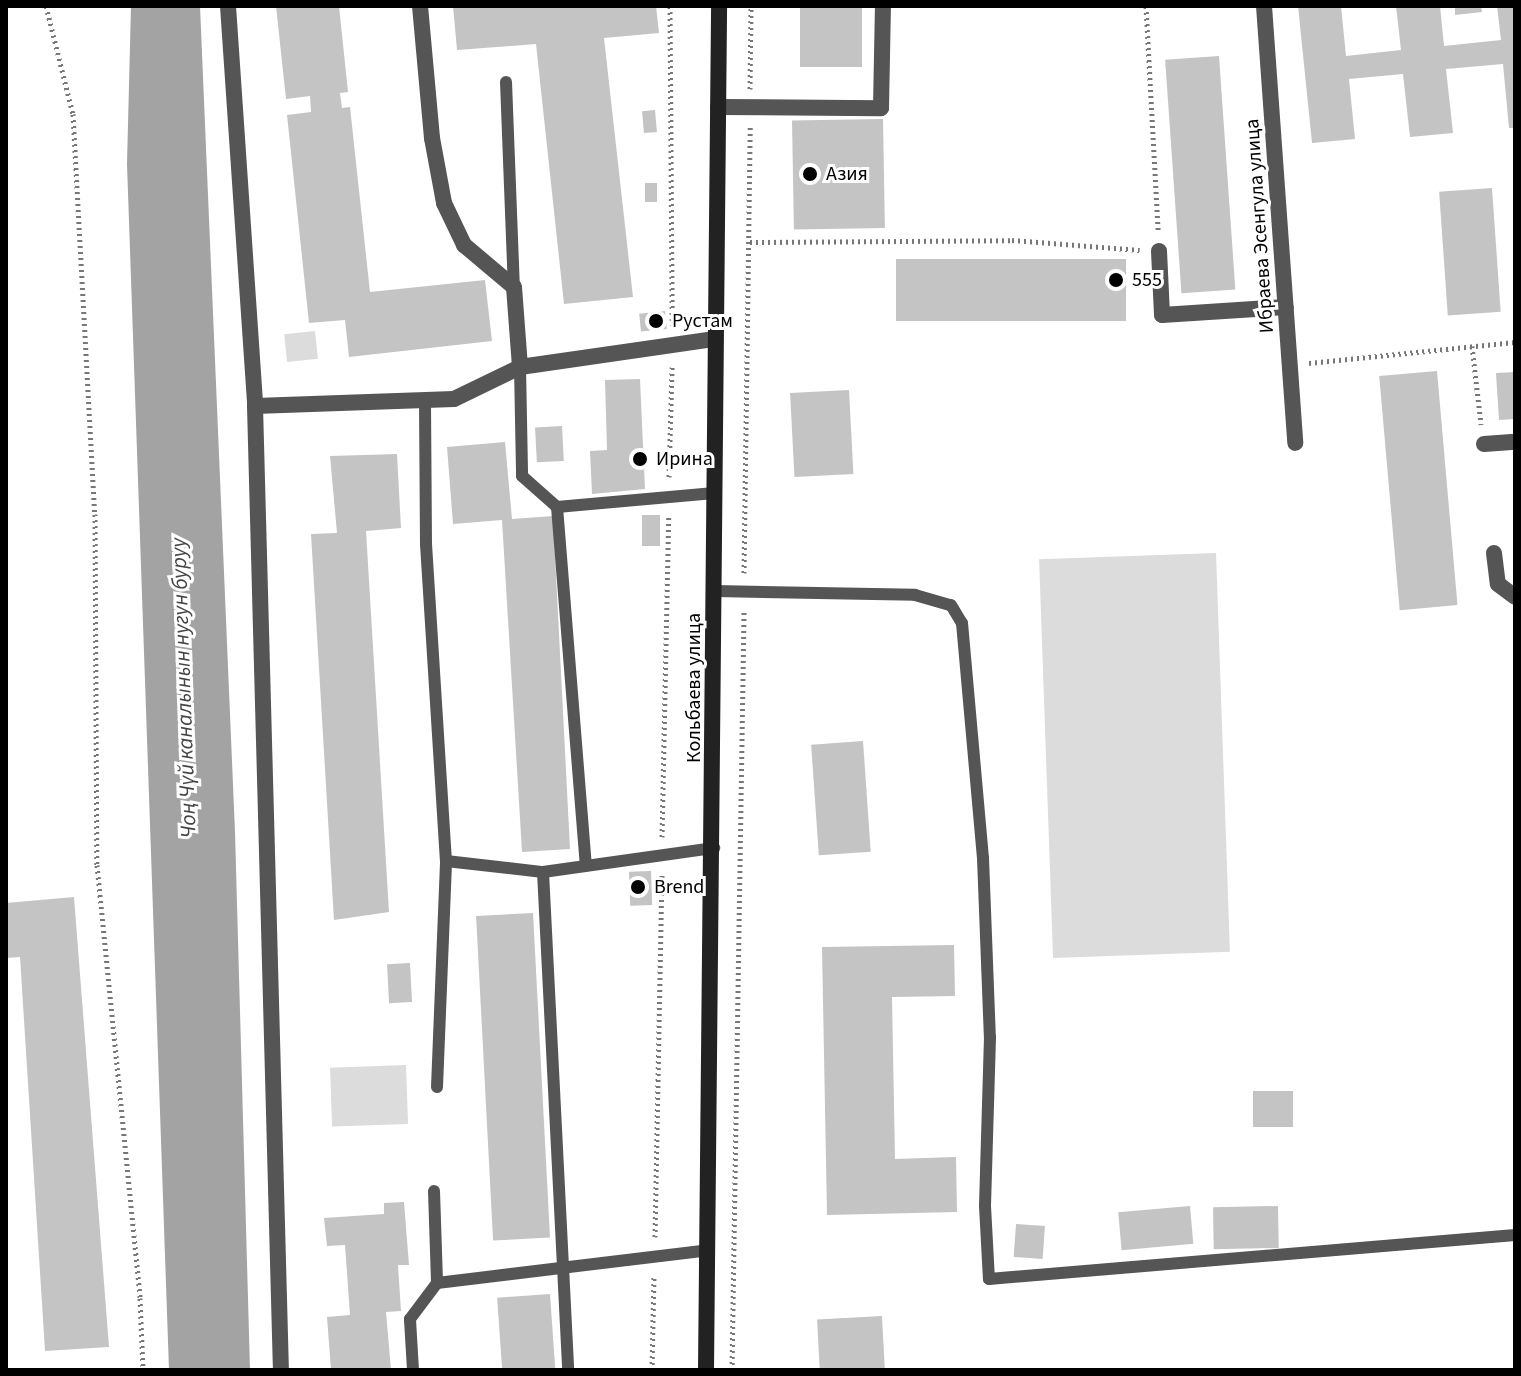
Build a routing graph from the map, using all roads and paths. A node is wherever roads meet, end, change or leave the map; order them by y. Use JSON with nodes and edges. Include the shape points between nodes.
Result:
{"nodes":[{"id":1,"x":46,"y":6,"type":"edge"},
{"id":2,"x":228,"y":6,"type":"edge"},
{"id":3,"x":420,"y":6,"type":"edge"},
{"id":4,"x":670,"y":6,"type":"edge"},
{"id":5,"x":719,"y":6,"type":"edge"},
{"id":6,"x":751,"y":6,"type":"edge"},
{"id":7,"x":883,"y":6,"type":"edge"},
{"id":8,"x":1146,"y":6,"type":"edge"},
{"id":9,"x":1264,"y":6,"type":"edge"},
{"id":10,"x":506,"y":82,"type":"dead end"},
{"id":11,"x":718,"y":107,"type":"junction"},
{"id":12,"x":750,"y":107,"type":"junction"},
{"id":13,"x":750,"y":242,"type":"junction"},
{"id":14,"x":1159,"y":251,"type":"junction"},
{"id":15,"x":514,"y":287,"type":"junction"},
{"id":16,"x":1286,"y":307,"type":"junction"},
{"id":17,"x":715,"y":339,"type":"junction"},
{"id":18,"x":1515,"y":342,"type":"edge"},
{"id":19,"x":672,"y":344,"type":"junction"},
{"id":20,"x":1472,"y":346,"type":"junction"},
{"id":21,"x":1290,"y":365,"type":"junction"},
{"id":22,"x":520,"y":367,"type":"junction"},
{"id":23,"x":425,"y":402,"type":"junction"},
{"id":24,"x":255,"y":406,"type":"junction"},
{"id":25,"x":1515,"y":442,"type":"edge"},
{"id":26,"x":1295,"y":443,"type":"dead end"},
{"id":27,"x":1484,"y":444,"type":"joint"},
{"id":28,"x":714,"y":493,"type":"junction"},
{"id":29,"x":669,"y":497,"type":"junction"},
{"id":30,"x":557,"y":507,"type":"junction"},
{"id":31,"x":1494,"y":553,"type":"dead end"},
{"id":32,"x":715,"y":591,"type":"junction"},
{"id":33,"x":744,"y":592,"type":"junction"},
{"id":34,"x":1515,"y":597,"type":"edge"},
{"id":35,"x":714,"y":848,"type":"junction"},
{"id":36,"x":662,"y":855,"type":"junction"},
{"id":37,"x":446,"y":861,"type":"junction"},
{"id":38,"x":586,"y":866,"type":"junction"},
{"id":39,"x":543,"y":872,"type":"junction"},
{"id":40,"x":437,"y":1087,"type":"dead end"},
{"id":41,"x":434,"y":1191,"type":"dead end"},
{"id":42,"x":1515,"y":1235,"type":"edge"},
{"id":43,"x":708,"y":1250,"type":"junction"},
{"id":44,"x":654,"y":1256,"type":"junction"},
{"id":45,"x":562,"y":1268,"type":"junction"},
{"id":46,"x":437,"y":1283,"type":"junction"},
{"id":47,"x":143,"y":1370,"type":"edge"},
{"id":48,"x":281,"y":1370,"type":"edge"},
{"id":49,"x":413,"y":1370,"type":"edge"},
{"id":50,"x":568,"y":1370,"type":"edge"},
{"id":51,"x":652,"y":1370,"type":"edge"},
{"id":52,"x":706,"y":1370,"type":"edge"},
{"id":53,"x":732,"y":1370,"type":"edge"}],
"edges":[{"from":1,"to":47,"type":"path","via":[[73,114],[95,514],[97,865]]},
{"from":2,"to":24,"type":"street"},
{"from":3,"to":15,"type":"street","via":[[432,138],[444,203],[464,245]]},
{"from":4,"to":19,"type":"path"},
{"from":5,"to":11,"type":"main road","name":"Кольбаева улица"},
{"from":6,"to":12,"type":"path"},
{"from":7,"to":12,"type":"street","via":[[881,108]]},
{"from":8,"to":14,"type":"path"},
{"from":9,"to":16,"type":"street","name":"Ибраева Эсенгула улица"},
{"from":10,"to":15,"type":"lane"},
{"from":11,"to":12,"type":"street"},
{"from":11,"to":17,"type":"main road","name":"Кольбаева улица"},
{"from":12,"to":13,"type":"path"},
{"from":13,"to":14,"type":"path","via":[[1012,240]]},
{"from":13,"to":33,"type":"path"},
{"from":14,"to":16,"type":"street","via":[[1162,315]]},
{"from":15,"to":22,"type":"street"},
{"from":16,"to":21,"type":"street","name":"Ибраева Эсенгула улица"},
{"from":17,"to":19,"type":"street"},
{"from":17,"to":28,"type":"main road","name":"Кольбаева улица"},
{"from":18,"to":20,"type":"path"},
{"from":19,"to":22,"type":"street"},
{"from":19,"to":29,"type":"path"},
{"from":20,"to":21,"type":"path"},
{"from":20,"to":27,"type":"path"},
{"from":21,"to":26,"type":"street","name":"Ибраева Эсенгула улица"},
{"from":22,"to":23,"type":"street","via":[[454,399]]},
{"from":22,"to":30,"type":"lane","via":[[522,476]]},
{"from":23,"to":24,"type":"street"},
{"from":23,"to":37,"type":"lane","via":[[426,544]]},
{"from":24,"to":48,"type":"street"},
{"from":25,"to":27,"type":"street"},
{"from":28,"to":29,"type":"lane"},
{"from":28,"to":32,"type":"main road","name":"Кольбаева улица"},
{"from":29,"to":30,"type":"lane"},
{"from":29,"to":36,"type":"path"},
{"from":30,"to":38,"type":"lane"},
{"from":31,"to":34,"type":"street","via":[[1498,584]]},
{"from":32,"to":33,"type":"lane"},
{"from":32,"to":35,"type":"main road","name":"Кольбаева улица"},
{"from":33,"to":42,"type":"lane","via":[[915,595],[951,605],[962,623],[988,978],[989,1279]]},
{"from":33,"to":53,"type":"path"},
{"from":35,"to":36,"type":"lane"},
{"from":35,"to":43,"type":"main road","name":"Кольбаева улица"},
{"from":36,"to":38,"type":"lane"},
{"from":36,"to":44,"type":"path"},
{"from":37,"to":39,"type":"lane"},
{"from":37,"to":40,"type":"lane"},
{"from":38,"to":39,"type":"lane"},
{"from":39,"to":45,"type":"lane"},
{"from":41,"to":46,"type":"lane"},
{"from":43,"to":44,"type":"lane"},
{"from":43,"to":52,"type":"main road","name":"Кольбаева улица"},
{"from":44,"to":45,"type":"lane"},
{"from":44,"to":51,"type":"path"},
{"from":45,"to":46,"type":"lane"},
{"from":45,"to":50,"type":"lane"},
{"from":46,"to":49,"type":"lane","via":[[410,1319]]}]}
